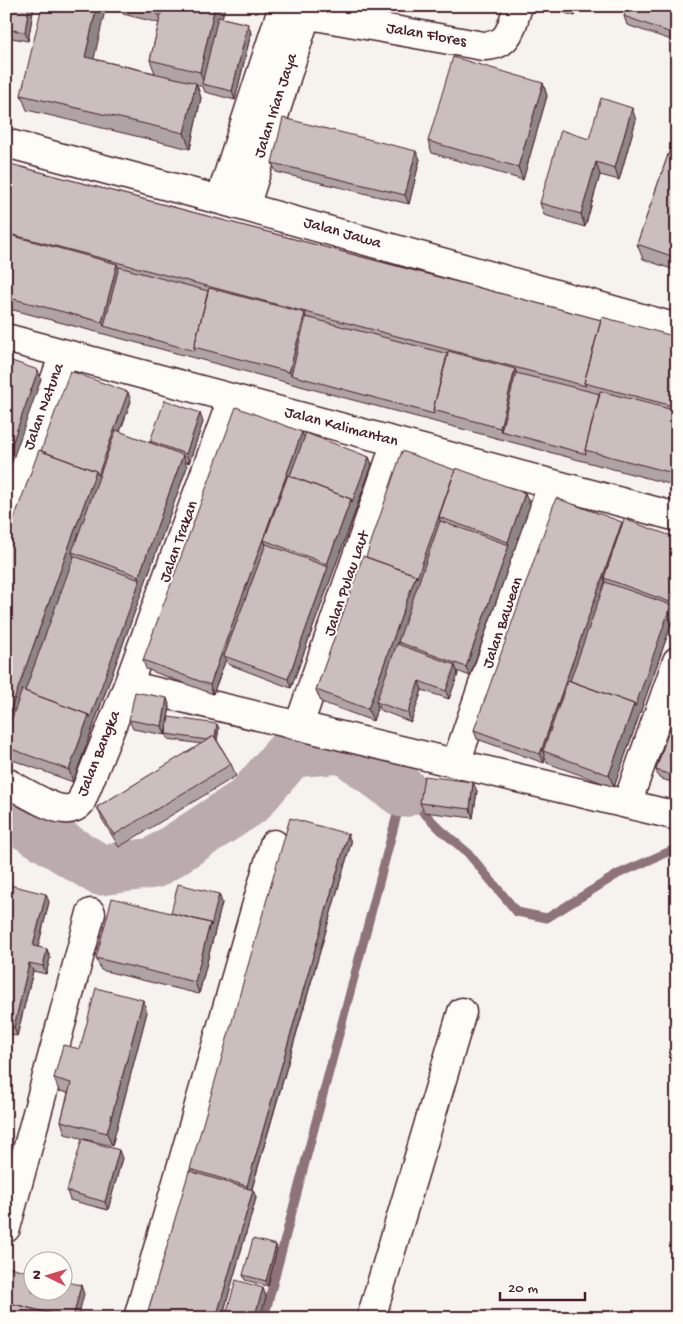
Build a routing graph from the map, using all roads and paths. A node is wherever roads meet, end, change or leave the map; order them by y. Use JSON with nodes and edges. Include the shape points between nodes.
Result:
{"nodes":[{"id":1,"x":518,"y":6,"type":"edge"},
{"id":2,"x":295,"y":9,"type":"edge"},
{"id":3,"x":6,"y":143,"type":"edge"},
{"id":4,"x":233,"y":203,"type":"junction"},
{"id":5,"x":677,"y":328,"type":"edge"},
{"id":6,"x":6,"y":338,"type":"edge"},
{"id":7,"x":64,"y":354,"type":"junction"},
{"id":8,"x":232,"y":399,"type":"junction"},
{"id":9,"x":396,"y":442,"type":"junction"},
{"id":10,"x":552,"y":484,"type":"junction"},
{"id":11,"x":6,"y":516,"type":"edge"},
{"id":12,"x":677,"y":517,"type":"edge"},
{"id":13,"x":677,"y":661,"type":"edge"},
{"id":14,"x":128,"y":685,"type":"junction"},
{"id":15,"x":299,"y":725,"type":"junction"},
{"id":16,"x":456,"y":763,"type":"junction"},
{"id":17,"x":6,"y":782,"type":"edge"},
{"id":18,"x":627,"y":804,"type":"junction"},
{"id":19,"x":677,"y":816,"type":"edge"},
{"id":20,"x":274,"y":844,"type":"dead end"},
{"id":21,"x":91,"y":913,"type":"dead end"},
{"id":22,"x":462,"y":1012,"type":"dead end"},
{"id":23,"x":6,"y":1228,"type":"edge"},
{"id":24,"x":138,"y":1318,"type":"edge"},
{"id":25,"x":371,"y":1318,"type":"edge"}],
"edges":[{"from":1,"to":2,"type":"street","name":"Jalan Flores","via":[[508,34],[494,46]]},
{"from":2,"to":4,"type":"street","name":"Jalan Irian Jaya"},
{"from":3,"to":4,"type":"street","name":"Jalan Jawa"},
{"from":4,"to":5,"type":"street","name":"Jalan Jawa"},
{"from":6,"to":7,"type":"street","name":"Jalan Kalimantan"},
{"from":7,"to":8,"type":"street","name":"Jalan Kalimantan"},
{"from":7,"to":11,"type":"street","name":"Jalan Natuna"},
{"from":8,"to":9,"type":"street","name":"Jalan Kalimantan"},
{"from":8,"to":14,"type":"street","name":"Jalan Trakan"},
{"from":9,"to":10,"type":"street","name":"Jalan Kalimantan"},
{"from":9,"to":15,"type":"street","name":"Jalan Pulau Laut"},
{"from":10,"to":12,"type":"street","name":"Jalan Kalimantan"},
{"from":10,"to":16,"type":"street","name":"Jalan Bawean"},
{"from":13,"to":18,"type":"street"},
{"from":14,"to":15,"type":"street"},
{"from":14,"to":17,"type":"street","name":"Jalan Bangka","via":[[78,806],[59,809]]},
{"from":15,"to":16,"type":"street"},
{"from":16,"to":18,"type":"street"},
{"from":18,"to":19,"type":"street"},
{"from":20,"to":24,"type":"street"},
{"from":21,"to":23,"type":"street"},
{"from":22,"to":25,"type":"street"}]}
